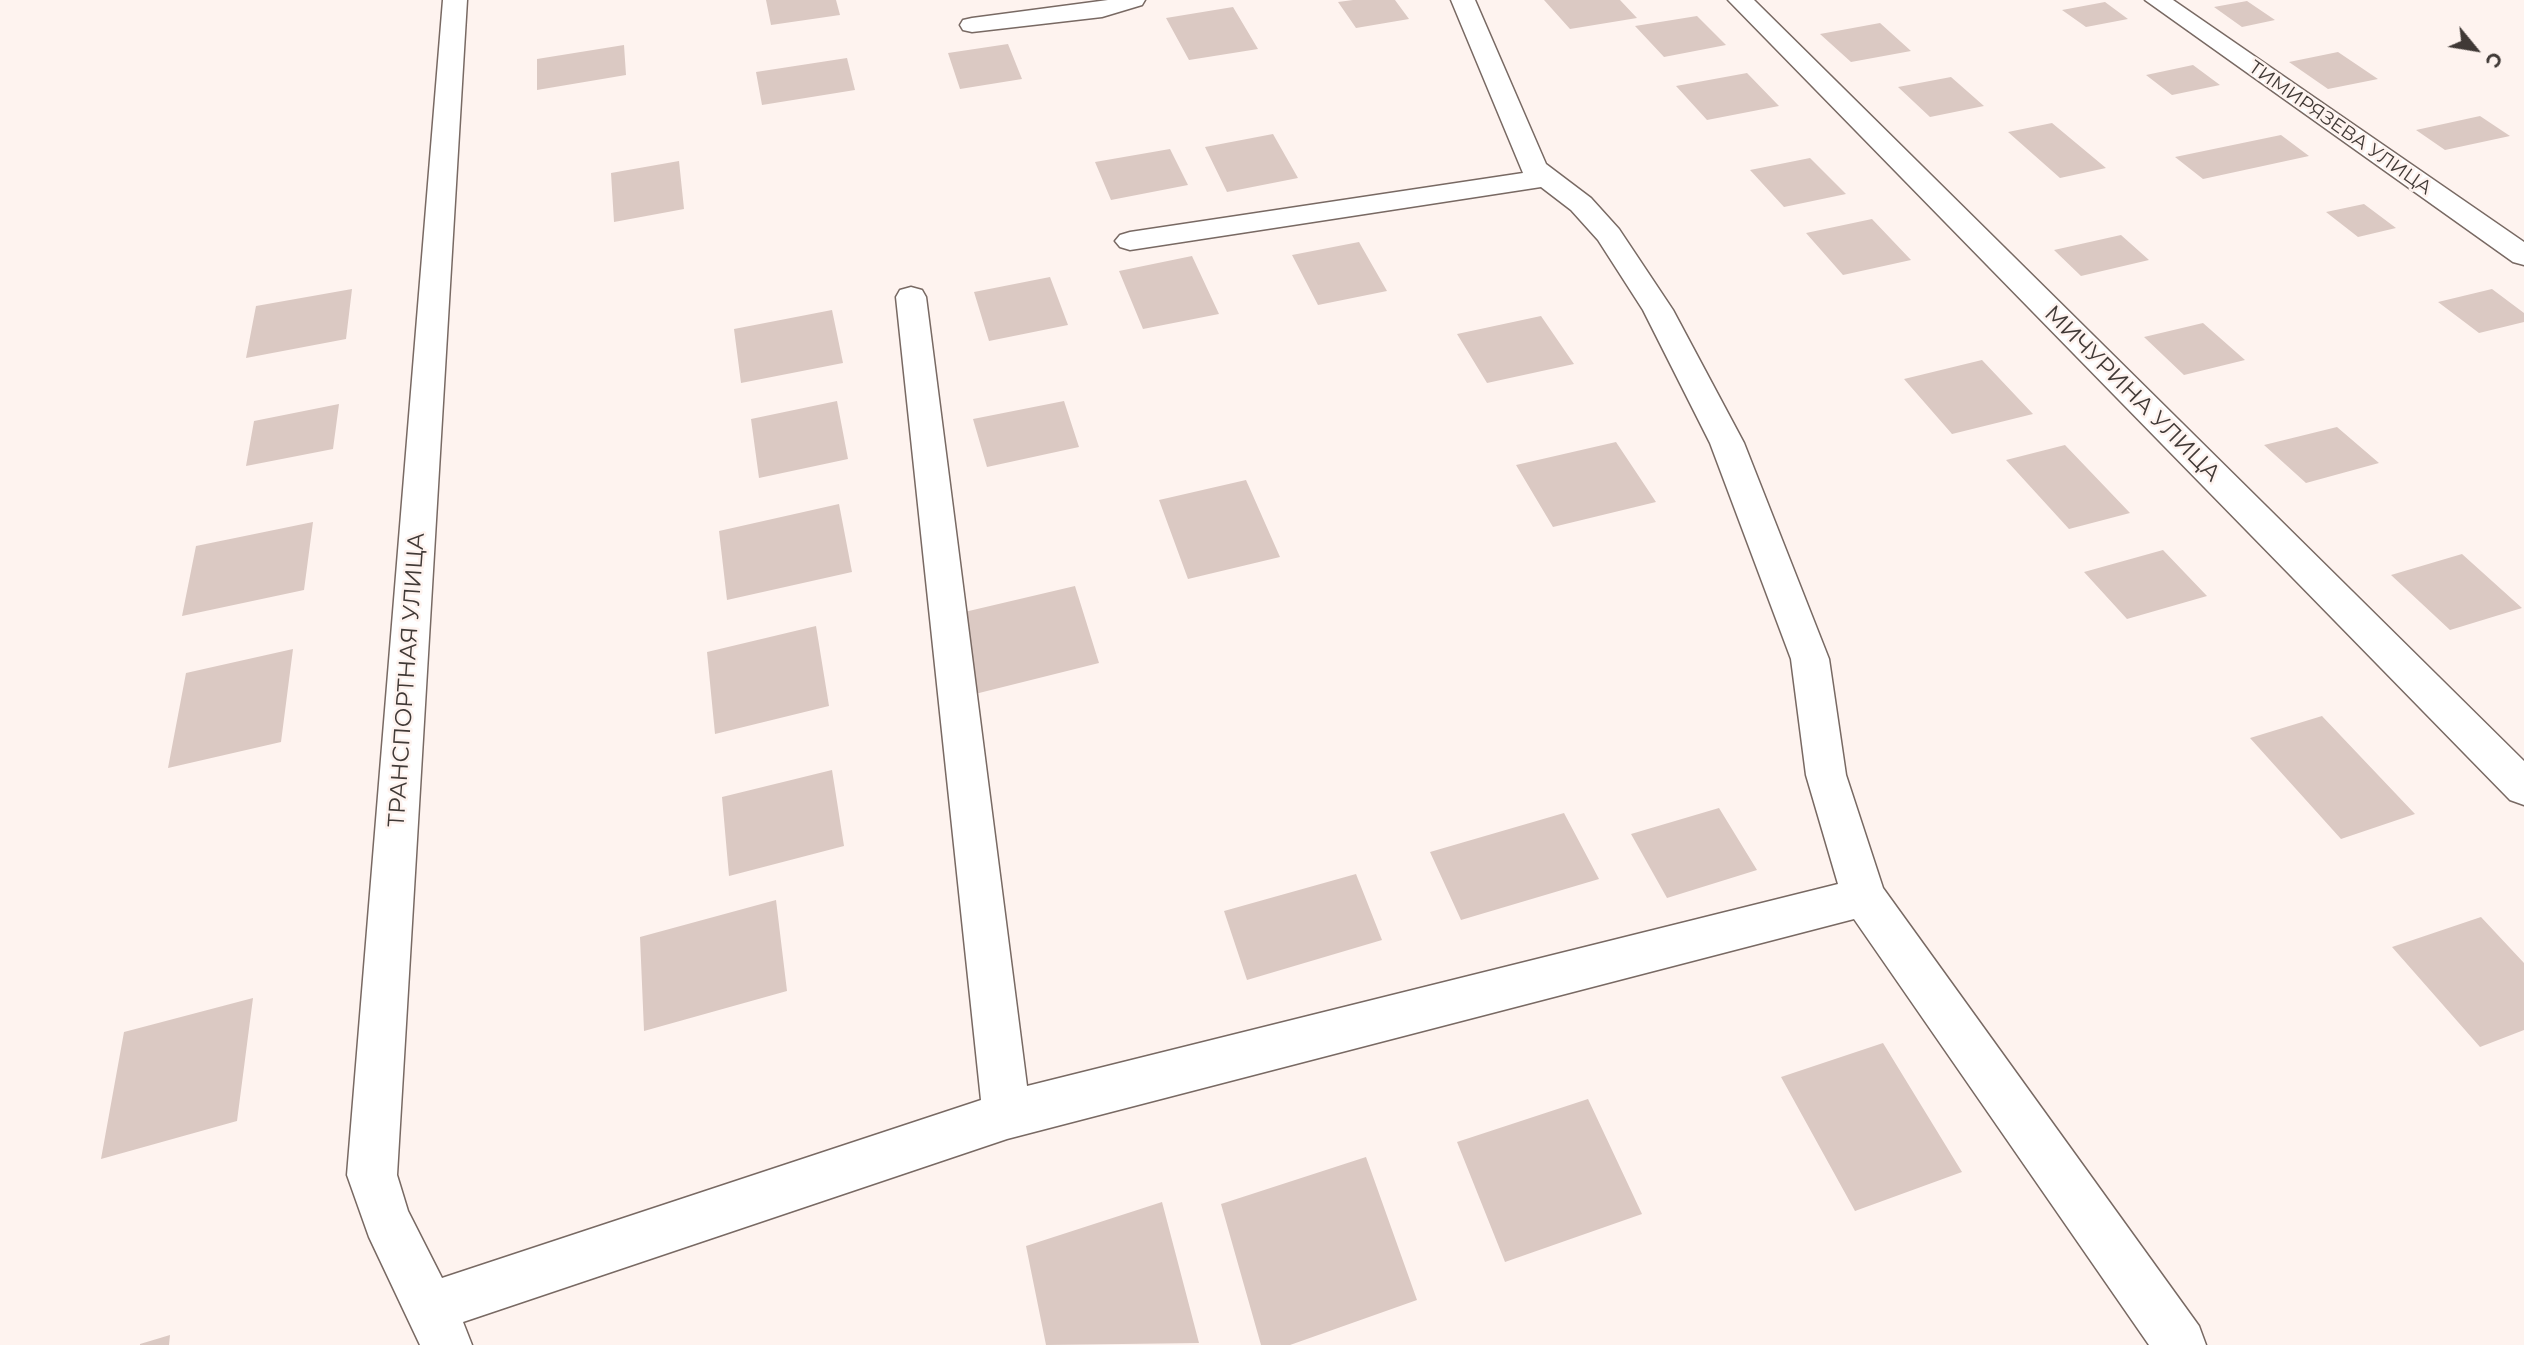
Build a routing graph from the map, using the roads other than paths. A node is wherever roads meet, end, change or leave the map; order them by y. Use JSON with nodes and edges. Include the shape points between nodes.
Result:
{"nodes":[{"id":1,"x":455,"y":0,"type":"edge"},
{"id":2,"x":1133,"y":0,"type":"edge"},
{"id":3,"x":1463,"y":0,"type":"edge"},
{"id":4,"x":1741,"y":0,"type":"edge"},
{"id":5,"x":2157,"y":0,"type":"edge"},
{"id":6,"x":972,"y":25,"type":"dead end"},
{"id":7,"x":1546,"y":178,"type":"junction"},
{"id":8,"x":1130,"y":241,"type":"dead end"},
{"id":9,"x":2524,"y":256,"type":"edge"},
{"id":10,"x":911,"y":297,"type":"dead end"},
{"id":11,"x":2515,"y":768,"type":"edge"},
{"id":12,"x":1864,"y":897,"type":"junction"},
{"id":13,"x":1007,"y":1115,"type":"junction"},
{"id":14,"x":438,"y":1327,"type":"edge"},
{"id":15,"x":2180,"y":1345,"type":"edge"}],
"edges":[{"from":1,"to":14,"type":"street","name":"ТРАНСПОРТНАЯ УЛИЦА","via":[[372,1175],[379,1208]]},
{"from":2,"to":6,"type":"street","via":[[1102,10]]},
{"from":3,"to":7,"type":"street","via":[[1528,156]]},
{"from":4,"to":11,"type":"street","name":"МИЧУРИНА УЛИЦА"},
{"from":5,"to":9,"type":"street","name":"ТИМИРЯЗЕВА УЛИЦА"},
{"from":7,"to":8,"type":"street"},
{"from":7,"to":12,"type":"street","via":[[1581,204],[1609,235],[1658,310],[1727,443],[1810,659],[1826,775]]},
{"from":10,"to":13,"type":"street"},
{"from":12,"to":13,"type":"street"},
{"from":12,"to":15,"type":"street"},
{"from":13,"to":14,"type":"street","via":[[554,1264]]}]}
